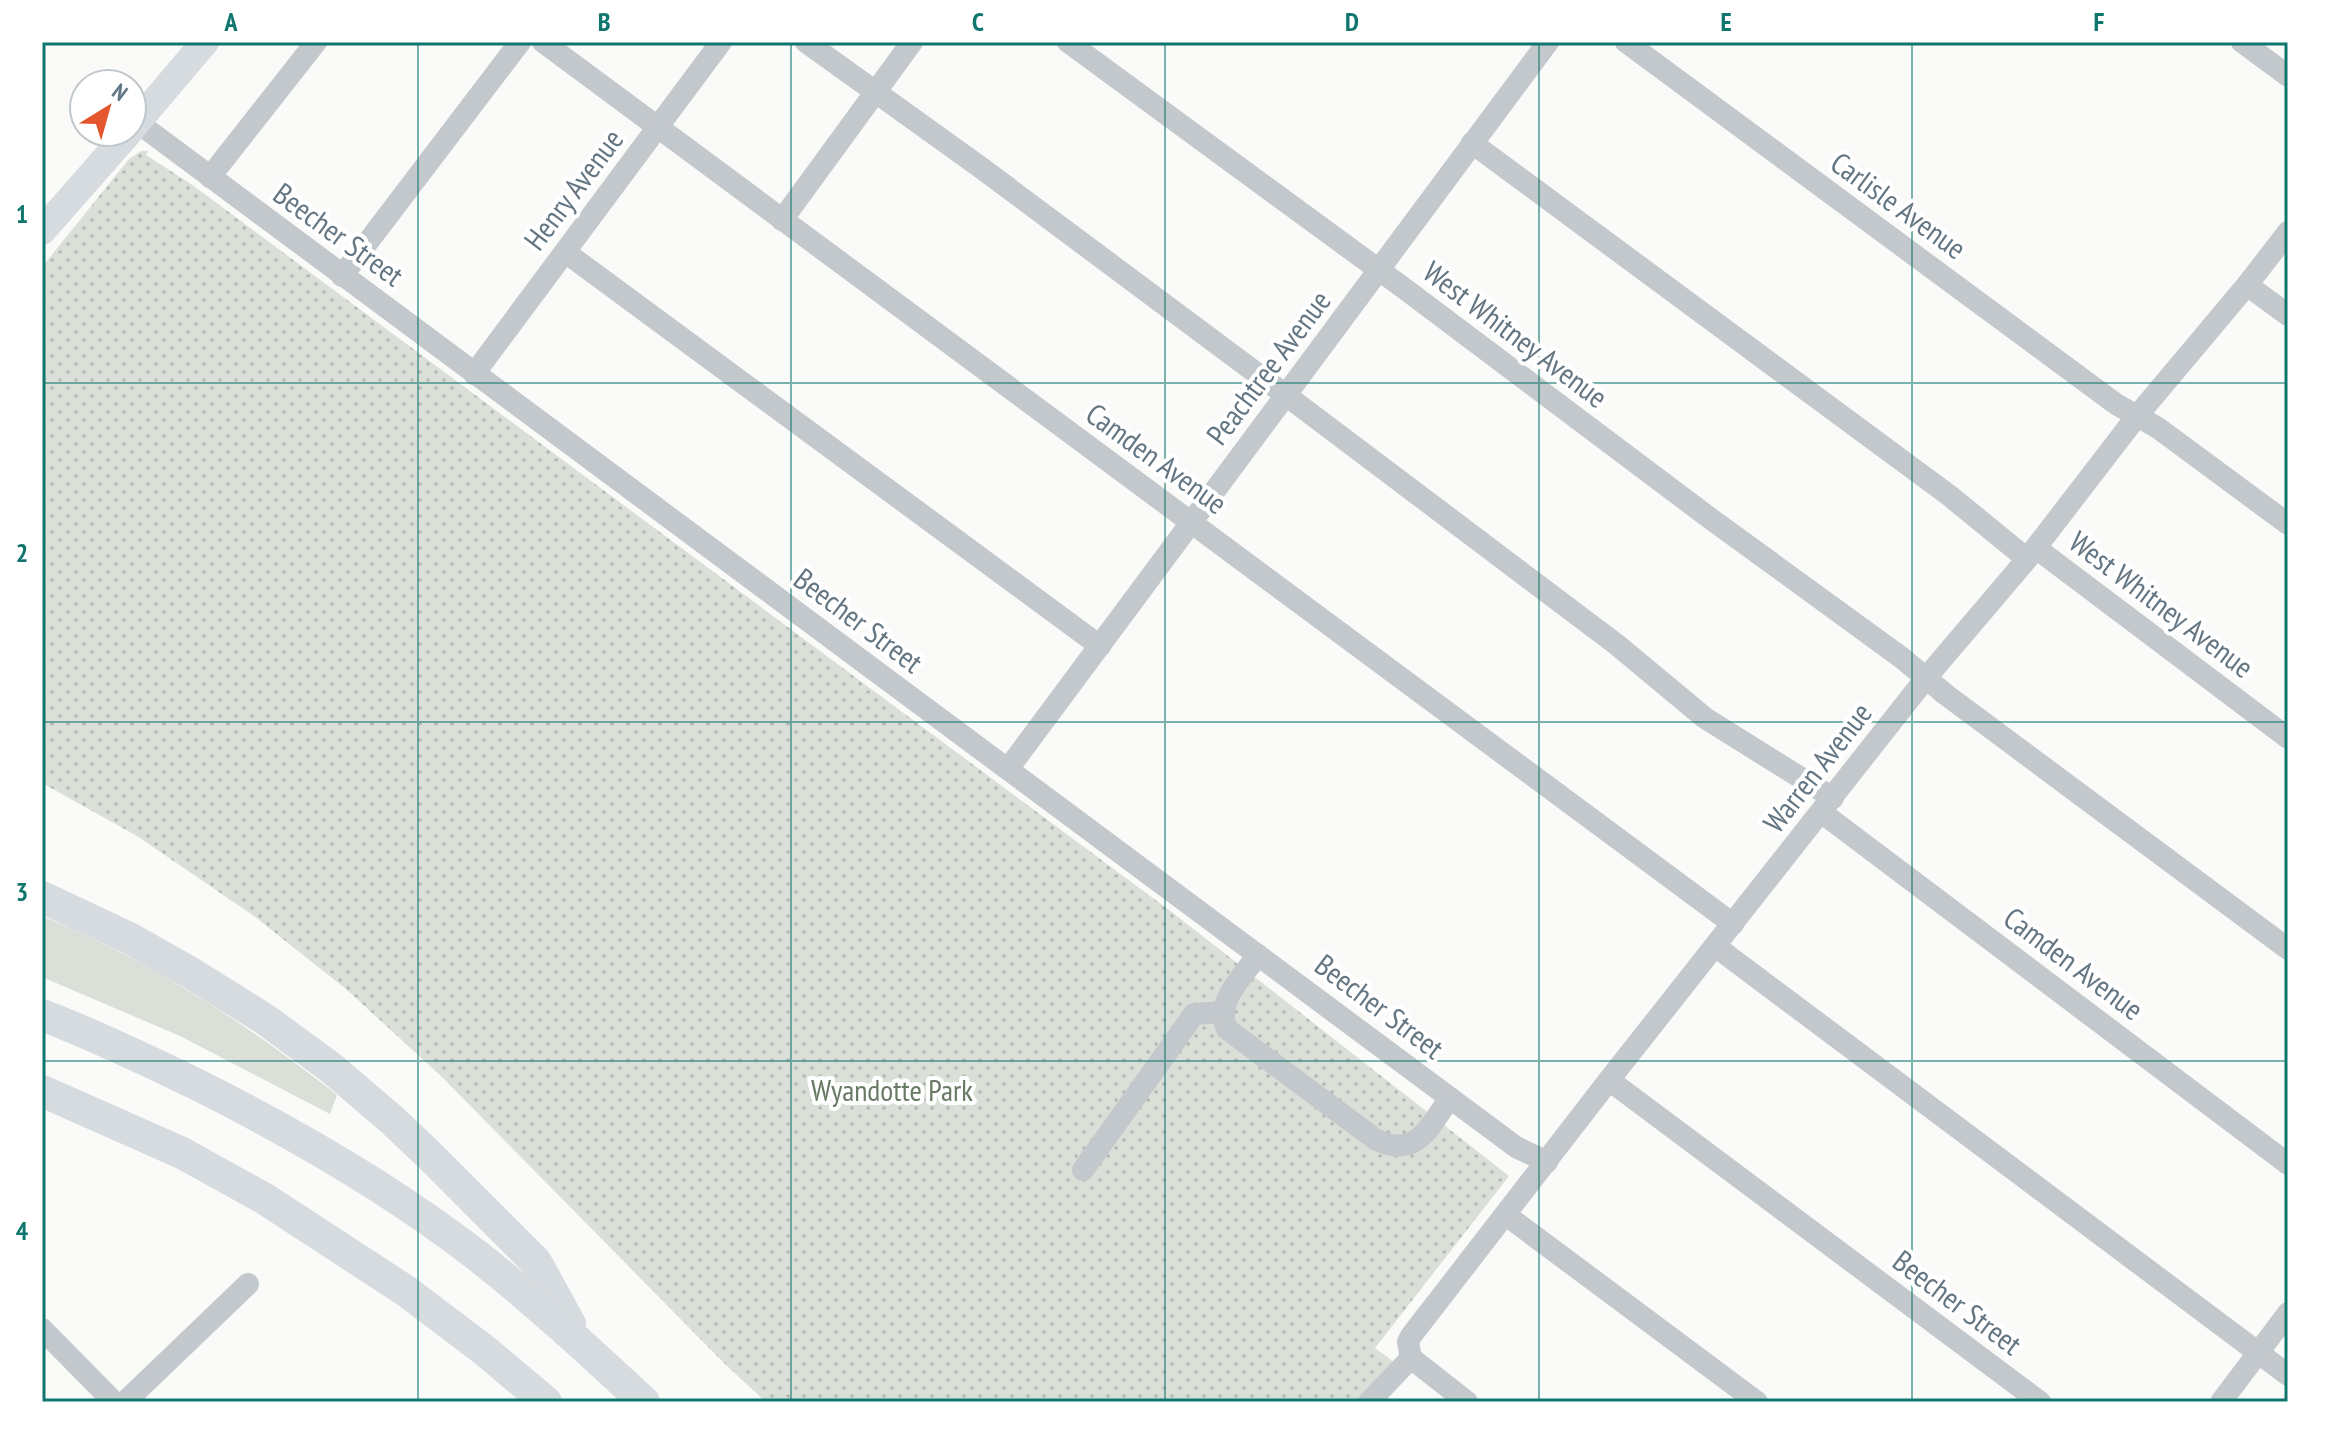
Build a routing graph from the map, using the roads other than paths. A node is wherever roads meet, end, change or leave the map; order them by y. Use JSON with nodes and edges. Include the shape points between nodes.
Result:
{"nodes":[{"id":1,"x":205,"y":42,"type":"edge"},
{"id":2,"x":316,"y":42,"type":"edge"},
{"id":3,"x":520,"y":42,"type":"edge"},
{"id":4,"x":543,"y":42,"type":"edge"},
{"id":5,"x":721,"y":42,"type":"edge"},
{"id":6,"x":806,"y":42,"type":"edge"},
{"id":7,"x":912,"y":42,"type":"edge"},
{"id":8,"x":1068,"y":42,"type":"edge"},
{"id":9,"x":1548,"y":42,"type":"edge"},
{"id":10,"x":1626,"y":42,"type":"edge"},
{"id":11,"x":2242,"y":42,"type":"edge"},
{"id":12,"x":2288,"y":76,"type":"edge"},
{"id":13,"x":876,"y":92,"type":"junction"},
{"id":14,"x":148,"y":109,"type":"edge"},
{"id":15,"x":657,"y":128,"type":"junction"},
{"id":16,"x":148,"y":137,"type":"edge"},
{"id":17,"x":1472,"y":143,"type":"junction"},
{"id":18,"x":115,"y":148,"type":"edge"},
{"id":19,"x":210,"y":177,"type":"junction"},
{"id":20,"x":782,"y":220,"type":"junction"},
{"id":21,"x":42,"y":231,"type":"edge"},
{"id":22,"x":2288,"y":232,"type":"edge"},
{"id":23,"x":565,"y":252,"type":"junction"},
{"id":24,"x":1379,"y":271,"type":"junction"},
{"id":25,"x":342,"y":276,"type":"junction"},
{"id":26,"x":2247,"y":285,"type":"junction"},
{"id":27,"x":2288,"y":315,"type":"edge"},
{"id":28,"x":474,"y":374,"type":"junction"},
{"id":29,"x":1287,"y":396,"type":"junction"},
{"id":30,"x":2137,"y":416,"type":"junction"},
{"id":31,"x":1192,"y":523,"type":"junction"},
{"id":32,"x":2288,"y":524,"type":"edge"},
{"id":33,"x":2032,"y":553,"type":"junction"},
{"id":34,"x":1100,"y":646,"type":"junction"},
{"id":35,"x":1926,"y":678,"type":"junction"},
{"id":36,"x":2288,"y":738,"type":"edge"},
{"id":37,"x":1008,"y":769,"type":"junction"},
{"id":38,"x":1827,"y":805,"type":"junction"},
{"id":39,"x":42,"y":897,"type":"edge"},
{"id":40,"x":1733,"y":924,"type":"junction"},
{"id":41,"x":1715,"y":946,"type":"junction"},
{"id":42,"x":2288,"y":949,"type":"edge"},
{"id":43,"x":1258,"y":955,"type":"junction"},
{"id":44,"x":1223,"y":1012,"type":"junction"},
{"id":45,"x":42,"y":1015,"type":"edge"},
{"id":46,"x":1609,"y":1080,"type":"junction"},
{"id":47,"x":42,"y":1091,"type":"edge"},
{"id":48,"x":1450,"y":1098,"type":"junction"},
{"id":49,"x":1547,"y":1162,"type":"junction"},
{"id":50,"x":2288,"y":1164,"type":"edge"},
{"id":51,"x":1083,"y":1170,"type":"dead end"},
{"id":52,"x":1506,"y":1215,"type":"junction"},
{"id":53,"x":248,"y":1284,"type":"dead end"},
{"id":54,"x":2288,"y":1313,"type":"edge"},
{"id":55,"x":42,"y":1329,"type":"edge"},
{"id":56,"x":582,"y":1344,"type":"junction"},
{"id":57,"x":2258,"y":1353,"type":"junction"},
{"id":58,"x":1409,"y":1354,"type":"junction"},
{"id":59,"x":2288,"y":1375,"type":"edge"},
{"id":60,"x":114,"y":1402,"type":"edge"},
{"id":61,"x":125,"y":1402,"type":"edge"},
{"id":62,"x":546,"y":1402,"type":"edge"},
{"id":63,"x":644,"y":1402,"type":"edge"},
{"id":64,"x":1369,"y":1402,"type":"edge"},
{"id":65,"x":1467,"y":1402,"type":"edge"},
{"id":66,"x":1757,"y":1402,"type":"edge"},
{"id":67,"x":2040,"y":1402,"type":"edge"},
{"id":68,"x":2221,"y":1402,"type":"edge"}],
"edges":[{"from":1,"to":14,"type":"main road"},
{"from":2,"to":19,"type":"street"},
{"from":3,"to":25,"type":"street"},
{"from":4,"to":15,"type":"street","name":"Camden Avenue"},
{"from":5,"to":15,"type":"street","name":"Henry Avenue"},
{"from":6,"to":13,"type":"street","name":"Camden Avenue"},
{"from":7,"to":13,"type":"street"},
{"from":8,"to":24,"type":"street","name":"West Whitney Avenue"},
{"from":9,"to":17,"type":"street","name":"Peachtree Avenue"},
{"from":10,"to":30,"type":"street","name":"Carlisle Avenue"},
{"from":11,"to":12,"type":"street"},
{"from":13,"to":20,"type":"street"},
{"from":13,"to":29,"type":"street","name":"Camden Avenue"},
{"from":15,"to":20,"type":"street","name":"Camden Avenue"},
{"from":15,"to":23,"type":"street","name":"Henry Avenue"},
{"from":16,"to":19,"type":"street","name":"Beecher Street"},
{"from":17,"to":24,"type":"street","name":"Peachtree Avenue"},
{"from":17,"to":33,"type":"street","name":"West Whitney Avenue"},
{"from":18,"to":21,"type":"main road"},
{"from":19,"to":25,"type":"street","name":"Beecher Street"},
{"from":20,"to":31,"type":"street","name":"Camden Avenue"},
{"from":22,"to":26,"type":"street","name":"Warren Avenue"},
{"from":23,"to":28,"type":"street","name":"Henry Avenue"},
{"from":23,"to":34,"type":"street"},
{"from":24,"to":29,"type":"street","name":"Peachtree Avenue"},
{"from":24,"to":35,"type":"street","name":"West Whitney Avenue"},
{"from":25,"to":28,"type":"street","name":"Beecher Street"},
{"from":26,"to":27,"type":"street"},
{"from":26,"to":30,"type":"street","name":"Warren Avenue"},
{"from":28,"to":37,"type":"street","name":"Beecher Street"},
{"from":29,"to":31,"type":"street","name":"Peachtree Avenue"},
{"from":29,"to":38,"type":"street","name":"Camden Avenue","via":[[1616,644],[1705,718]]},
{"from":30,"to":32,"type":"street","name":"Carlisle Avenue"},
{"from":30,"to":33,"type":"street","name":"Warren Avenue"},
{"from":31,"to":34,"type":"street","name":"Peachtree Avenue"},
{"from":31,"to":40,"type":"street","name":"Camden Avenue"},
{"from":33,"to":35,"type":"street","name":"Warren Avenue"},
{"from":33,"to":36,"type":"street","name":"West Whitney Avenue"},
{"from":34,"to":37,"type":"street","name":"Peachtree Avenue"},
{"from":35,"to":38,"type":"street","name":"Warren Avenue"},
{"from":35,"to":42,"type":"street","name":"West Whitney Avenue"},
{"from":37,"to":43,"type":"street","name":"Beecher Street"},
{"from":38,"to":40,"type":"street","name":"Warren Avenue"},
{"from":38,"to":50,"type":"street","name":"Camden Avenue"},
{"from":39,"to":56,"type":"highway","via":[[129,938],[233,998],[362,1093],[536,1262]]},
{"from":40,"to":41,"type":"street","name":"Warren Avenue"},
{"from":41,"to":46,"type":"street","name":"Warren Avenue"},
{"from":41,"to":57,"type":"street"},
{"from":43,"to":44,"type":"street"},
{"from":43,"to":48,"type":"street","name":"Beecher Street"},
{"from":44,"to":48,"type":"street","via":[[1227,1029],[1389,1147],[1417,1141]]},
{"from":44,"to":51,"type":"street","via":[[1194,1014]]},
{"from":45,"to":56,"type":"highway","via":[[129,1051],[344,1165],[476,1254]]},
{"from":46,"to":49,"type":"street","name":"Warren Avenue"},
{"from":46,"to":67,"type":"street","name":"Beecher Street"},
{"from":47,"to":62,"type":"highway","via":[[182,1153],[265,1199],[406,1291]]},
{"from":48,"to":49,"type":"street","name":"Beecher Street","via":[[1516,1147]]},
{"from":49,"to":52,"type":"street","name":"Warren Avenue"},
{"from":52,"to":58,"type":"street","name":"Warren Avenue","via":[[1411,1336]]},
{"from":52,"to":66,"type":"street"},
{"from":53,"to":61,"type":"street"},
{"from":54,"to":57,"type":"street"},
{"from":55,"to":60,"type":"street"},
{"from":56,"to":63,"type":"highway"},
{"from":57,"to":59,"type":"street"},
{"from":57,"to":68,"type":"street"},
{"from":58,"to":64,"type":"street","name":"Warren Avenue"},
{"from":58,"to":65,"type":"street"}]}
